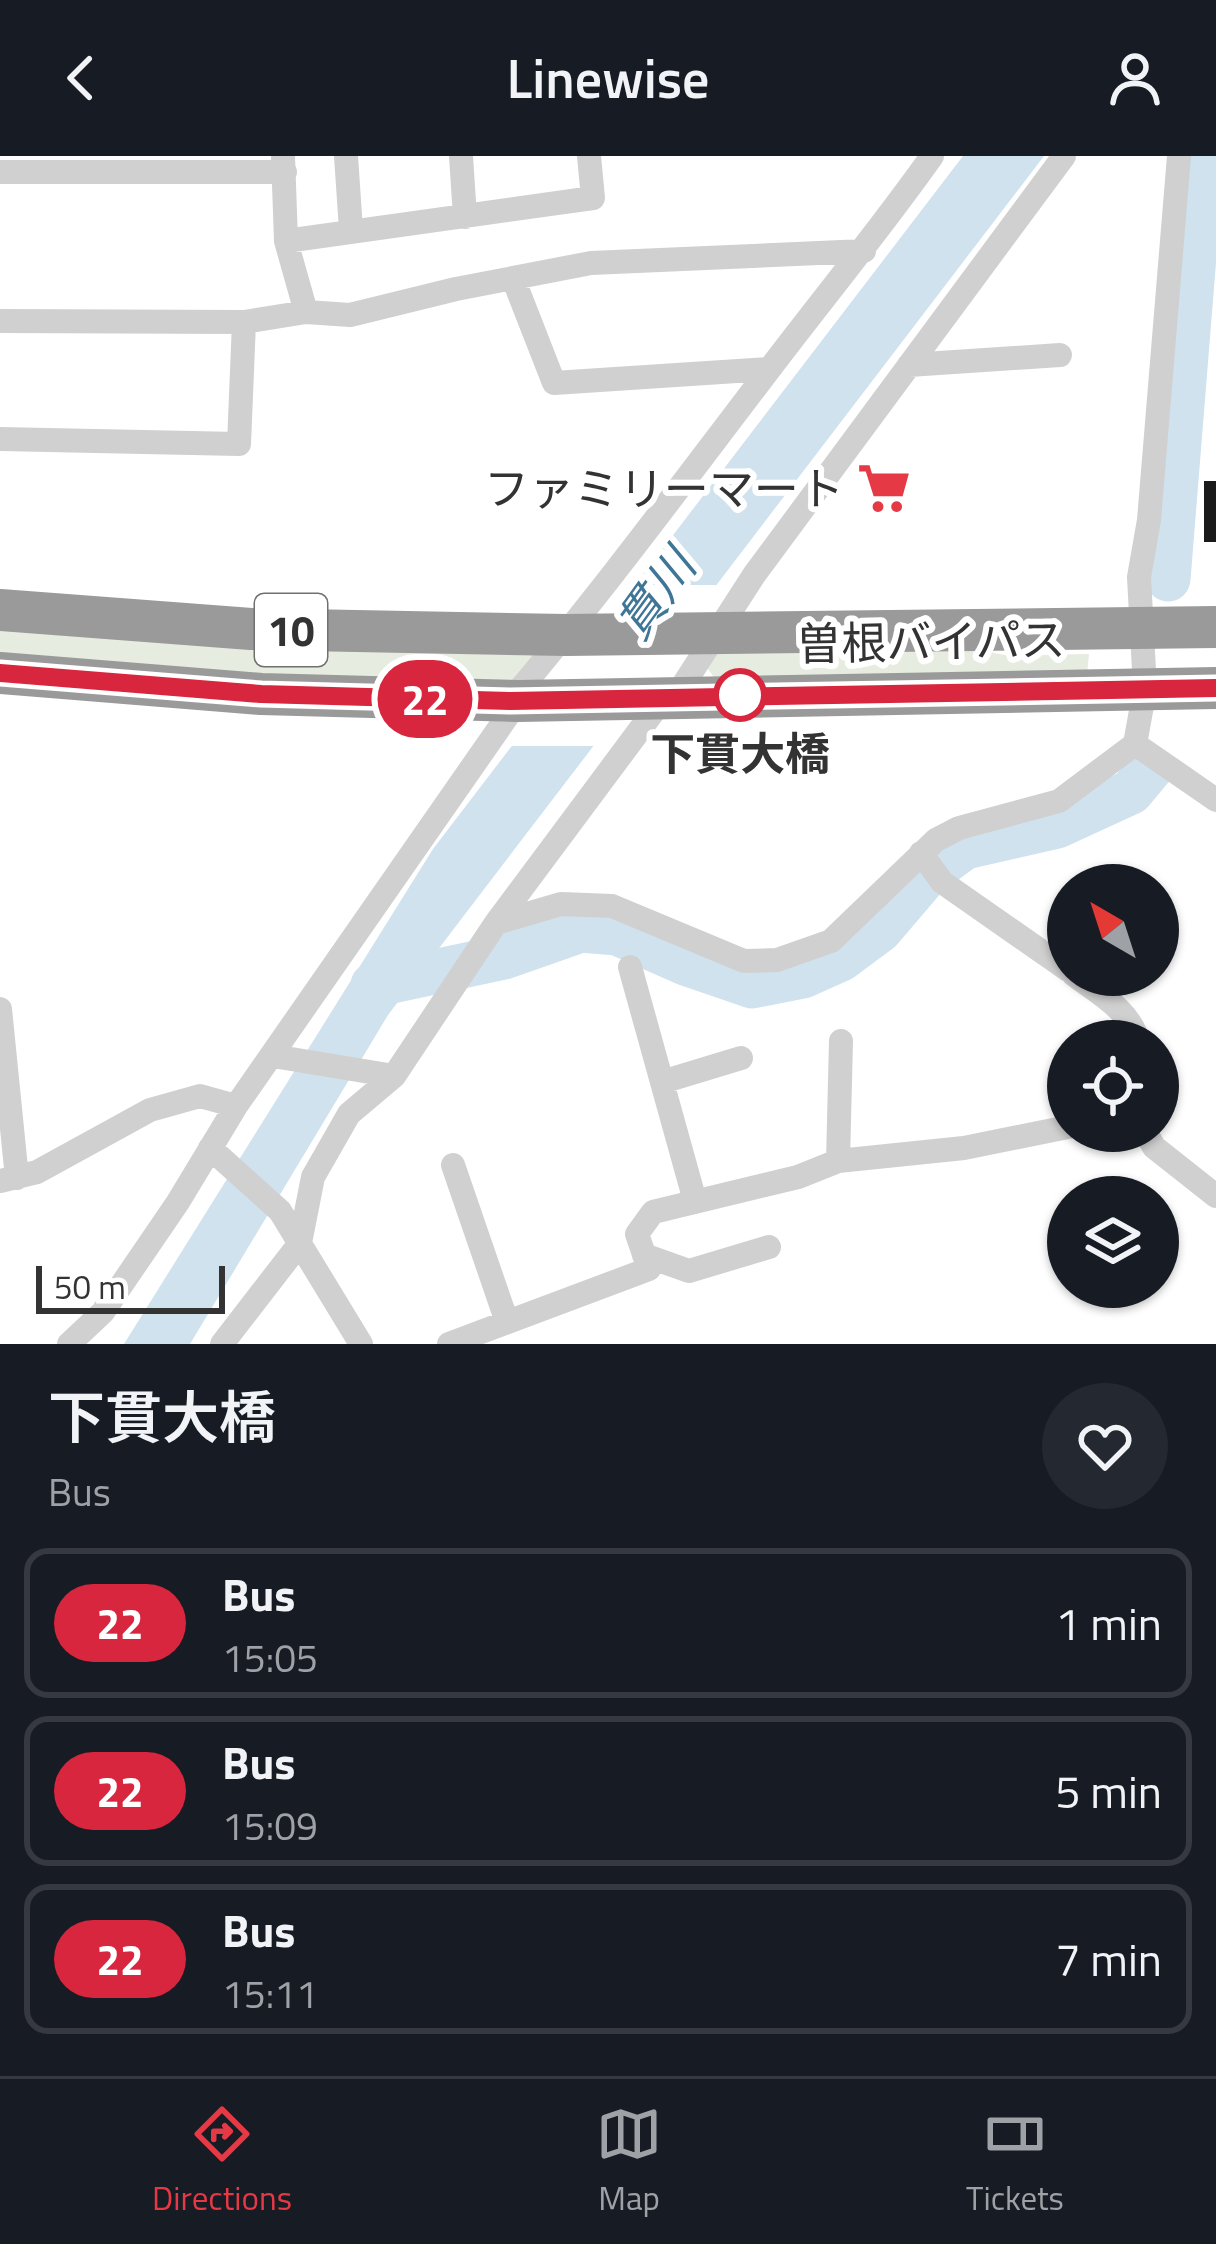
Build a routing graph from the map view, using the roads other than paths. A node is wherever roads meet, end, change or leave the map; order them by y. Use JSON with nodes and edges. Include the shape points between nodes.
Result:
{"nodes":[{"id":1,"x":346,"y":156,"type":"edge"},
{"id":2,"x":461,"y":156,"type":"edge"},
{"id":3,"x":589,"y":156,"type":"edge"},
{"id":4,"x":932,"y":156,"type":"edge"},
{"id":5,"x":1064,"y":156,"type":"edge"},
{"id":6,"x":1179,"y":156,"type":"edge"},
{"id":7,"x":284,"y":164,"type":"edge"},
{"id":8,"x":0,"y":172,"type":"edge"},
{"id":9,"x":465,"y":217,"type":"junction"},
{"id":10,"x":351,"y":230,"type":"junction"},
{"id":11,"x":286,"y":241,"type":"junction"},
{"id":12,"x":864,"y":251,"type":"junction"},
{"id":13,"x":513,"y":278,"type":"junction"},
{"id":14,"x":305,"y":312,"type":"junction"},
{"id":15,"x":0,"y":320,"type":"edge"},
{"id":16,"x":244,"y":322,"type":"junction"},
{"id":17,"x":1060,"y":355,"type":"dead end"},
{"id":18,"x":909,"y":365,"type":"junction"},
{"id":19,"x":769,"y":369,"type":"junction"},
{"id":20,"x":0,"y":439,"type":"edge"},
{"id":21,"x":0,"y":610,"type":"edge"},
{"id":22,"x":1216,"y":627,"type":"edge"},
{"id":23,"x":1139,"y":628,"type":"junction"},
{"id":24,"x":708,"y":633,"type":"junction"},
{"id":25,"x":574,"y":636,"type":"junction"},
{"id":26,"x":0,"y":673,"type":"edge"},
{"id":27,"x":1144,"y":688,"type":"junction"},
{"id":28,"x":1216,"y":688,"type":"edge"},
{"id":29,"x":664,"y":696,"type":"junction"},
{"id":30,"x":521,"y":700,"type":"junction"},
{"id":31,"x":1137,"y":746,"type":"junction"},
{"id":32,"x":1216,"y":800,"type":"edge"},
{"id":33,"x":924,"y":856,"type":"junction"},
{"id":34,"x":496,"y":923,"type":"junction"},
{"id":35,"x":1047,"y":956,"type":"edge"},
{"id":36,"x":630,"y":968,"type":"dead end"},
{"id":37,"x":1103,"y":996,"type":"edge"},
{"id":38,"x":0,"y":1010,"type":"edge"},
{"id":39,"x":1127,"y":1020,"type":"edge"},
{"id":40,"x":841,"y":1040,"type":"dead end"},
{"id":41,"x":279,"y":1058,"type":"junction"},
{"id":42,"x":742,"y":1058,"type":"dead end"},
{"id":43,"x":386,"y":1074,"type":"junction"},
{"id":44,"x":662,"y":1082,"type":"junction"},
{"id":45,"x":236,"y":1106,"type":"junction"},
{"id":46,"x":1047,"y":1131,"type":"edge"},
{"id":47,"x":1160,"y":1152,"type":"edge"},
{"id":48,"x":215,"y":1153,"type":"junction"},
{"id":49,"x":838,"y":1161,"type":"junction"},
{"id":50,"x":453,"y":1165,"type":"dead end"},
{"id":51,"x":9,"y":1179,"type":"edge"},
{"id":52,"x":1216,"y":1196,"type":"edge"},
{"id":53,"x":695,"y":1201,"type":"junction"},
{"id":54,"x":300,"y":1243,"type":"junction"},
{"id":55,"x":769,"y":1247,"type":"dead end"},
{"id":56,"x":644,"y":1255,"type":"junction"},
{"id":57,"x":507,"y":1322,"type":"junction"},
{"id":58,"x":70,"y":1344,"type":"edge"},
{"id":59,"x":222,"y":1344,"type":"edge"},
{"id":60,"x":361,"y":1344,"type":"edge"},
{"id":61,"x":449,"y":1344,"type":"edge"}],
"edges":[{"from":1,"to":10,"type":"street"},
{"from":2,"to":9,"type":"street"},
{"from":3,"to":9,"type":"street","via":[[592,198]]},
{"from":4,"to":12,"type":"street"},
{"from":5,"to":18,"type":"street"},
{"from":6,"to":23,"type":"street"},
{"from":7,"to":8,"type":"street"},
{"from":7,"to":11,"type":"street"},
{"from":9,"to":10,"type":"street"},
{"from":10,"to":11,"type":"street"},
{"from":11,"to":14,"type":"street"},
{"from":12,"to":13,"type":"street","via":[[591,263]]},
{"from":12,"to":19,"type":"street"},
{"from":13,"to":14,"type":"street","via":[[350,315]]},
{"from":13,"to":19,"type":"street","via":[[554,383]]},
{"from":14,"to":16,"type":"street"},
{"from":15,"to":16,"type":"street"},
{"from":16,"to":20,"type":"street","via":[[239,443]]},
{"from":17,"to":18,"type":"street"},
{"from":18,"to":24,"type":"street"},
{"from":19,"to":25,"type":"street"},
{"from":21,"to":25,"type":"highway","name":"曽根バイパス","number":"10","via":[[251,629]]},
{"from":22,"to":23,"type":"highway","name":"曽根バイパス","number":"10"},
{"from":23,"to":24,"type":"highway","name":"曽根バイパス","number":"10"},
{"from":23,"to":27,"type":"street"},
{"from":24,"to":25,"type":"highway","name":"曽根バイパス","number":"10"},
{"from":24,"to":29,"type":"street"},
{"from":25,"to":30,"type":"street"},
{"from":26,"to":30,"type":"highway","name":"曽根バイパス","number":"10","via":[[261,694]]},
{"from":27,"to":28,"type":"highway","name":"曽根バイパス","number":"10"},
{"from":27,"to":29,"type":"highway","name":"曽根バイパス","number":"10"},
{"from":27,"to":31,"type":"street"},
{"from":29,"to":30,"type":"highway","name":"曽根バイパス","number":"10"},
{"from":29,"to":34,"type":"street"},
{"from":30,"to":41,"type":"street"},
{"from":31,"to":32,"type":"street"},
{"from":31,"to":33,"type":"street","via":[[1070,796],[959,828]]},
{"from":33,"to":34,"type":"street","via":[[832,941],[777,960],[744,961],[636,913],[587,903]]},
{"from":33,"to":35,"type":"street","via":[[942,881]]},
{"from":34,"to":43,"type":"street"},
{"from":36,"to":44,"type":"street"},
{"from":37,"to":39,"type":"street"},
{"from":38,"to":51,"type":"street"},
{"from":40,"to":49,"type":"street"},
{"from":41,"to":43,"type":"street"},
{"from":41,"to":45,"type":"street"},
{"from":42,"to":44,"type":"street"},
{"from":43,"to":54,"type":"street","via":[[349,1114],[313,1177]]},
{"from":44,"to":53,"type":"street"},
{"from":45,"to":48,"type":"street"},
{"from":45,"to":51,"type":"street","via":[[200,1096],[150,1110],[37,1172]]},
{"from":46,"to":49,"type":"street"},
{"from":47,"to":52,"type":"street"},
{"from":48,"to":54,"type":"street","via":[[280,1211]]},
{"from":48,"to":58,"type":"street","via":[[103,1312]]},
{"from":49,"to":53,"type":"street"},
{"from":50,"to":57,"type":"street"},
{"from":53,"to":56,"type":"street","via":[[653,1212],[637,1234]]},
{"from":54,"to":59,"type":"street"},
{"from":54,"to":60,"type":"street"},
{"from":55,"to":56,"type":"street","via":[[689,1271]]},
{"from":56,"to":57,"type":"street","via":[[649,1269]]},
{"from":57,"to":61,"type":"street"}]}
